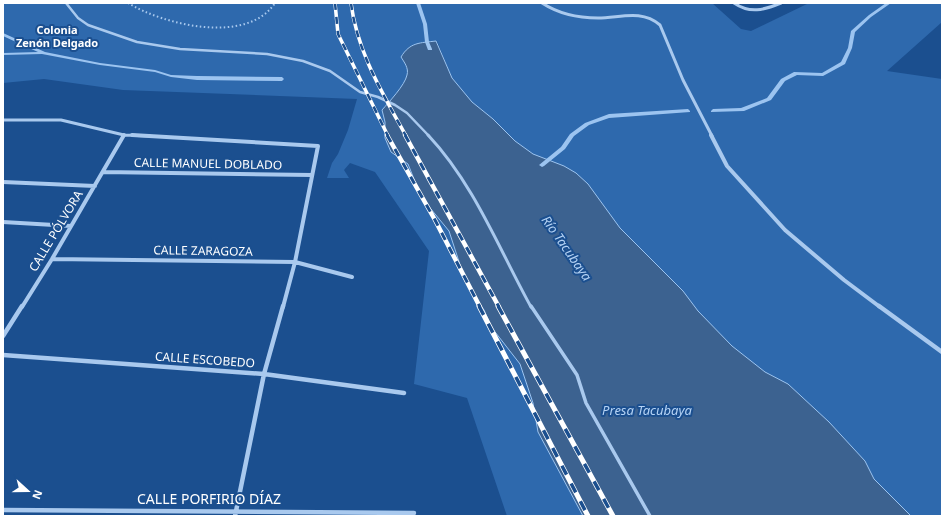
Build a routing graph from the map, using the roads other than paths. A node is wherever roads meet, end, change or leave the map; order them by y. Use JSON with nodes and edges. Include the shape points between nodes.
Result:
{"nodes":[{"id":1,"x":66,"y":3,"type":"edge"},
{"id":2,"x":542,"y":3,"type":"edge"},
{"id":3,"x":734,"y":3,"type":"edge"},
{"id":4,"x":781,"y":3,"type":"edge"},
{"id":5,"x":3,"y":120,"type":"edge"},
{"id":6,"x":124,"y":135,"type":"junction"},
{"id":7,"x":103,"y":172,"type":"junction"},
{"id":8,"x":312,"y":175,"type":"junction"},
{"id":9,"x":3,"y":182,"type":"edge"},
{"id":10,"x":95,"y":186,"type":"junction"},
{"id":11,"x":3,"y":222,"type":"edge"},
{"id":12,"x":71,"y":226,"type":"junction"},
{"id":13,"x":52,"y":259,"type":"junction"},
{"id":14,"x":295,"y":262,"type":"junction"},
{"id":15,"x":352,"y":277,"type":"dead end"},
{"id":16,"x":3,"y":336,"type":"edge"},
{"id":17,"x":942,"y":352,"type":"edge"},
{"id":18,"x":3,"y":355,"type":"edge"},
{"id":19,"x":264,"y":374,"type":"junction"},
{"id":20,"x":404,"y":393,"type":"dead end"},
{"id":21,"x":3,"y":510,"type":"edge"},
{"id":22,"x":414,"y":513,"type":"dead end"},
{"id":23,"x":236,"y":514,"type":"edge"},
{"id":24,"x":650,"y":516,"type":"edge"}],
"edges":[{"from":1,"to":24,"type":"lane","via":[[78,18],[88,24],[137,42],[180,49],[267,54],[303,61],[330,71],[360,92],[378,97],[407,113],[437,145],[471,193],[532,306],[577,375],[586,403]]},
{"from":2,"to":17,"type":"street","via":[[563,14],[598,18],[638,14],[655,19],[727,166],[785,230],[844,280]]},
{"from":3,"to":4,"type":"street","via":[[744,9],[764,11]]},
{"from":5,"to":6,"type":"street","via":[[61,120]]},
{"from":6,"to":7,"type":"street","name":"CALLE PÓLVORA"},
{"from":6,"to":8,"type":"street","via":[[318,146]]},
{"from":7,"to":8,"type":"street","name":"CALLE MANUEL DOBLADO"},
{"from":7,"to":10,"type":"street","name":"CALLE PÓLVORA"},
{"from":8,"to":14,"type":"street"},
{"from":9,"to":10,"type":"street"},
{"from":10,"to":12,"type":"street","name":"CALLE PÓLVORA"},
{"from":11,"to":12,"type":"street"},
{"from":12,"to":13,"type":"street","name":"CALLE PÓLVORA"},
{"from":13,"to":14,"type":"street","name":"CALLE ZARAGOZA"},
{"from":13,"to":16,"type":"street","name":"CALLE PÓLVORA"},
{"from":14,"to":15,"type":"street","name":"CALLE ZARAGOZA"},
{"from":14,"to":19,"type":"street"},
{"from":18,"to":19,"type":"street","name":"CALLE ESCOBEDO"},
{"from":19,"to":20,"type":"street","name":"CALLE ESCOBEDO"},
{"from":19,"to":23,"type":"street"},
{"from":21,"to":23,"type":"street","name":"CALLE PORFIRIO DÍAZ"},
{"from":22,"to":23,"type":"street","name":"CALLE PORFIRIO DÍAZ"}]}
